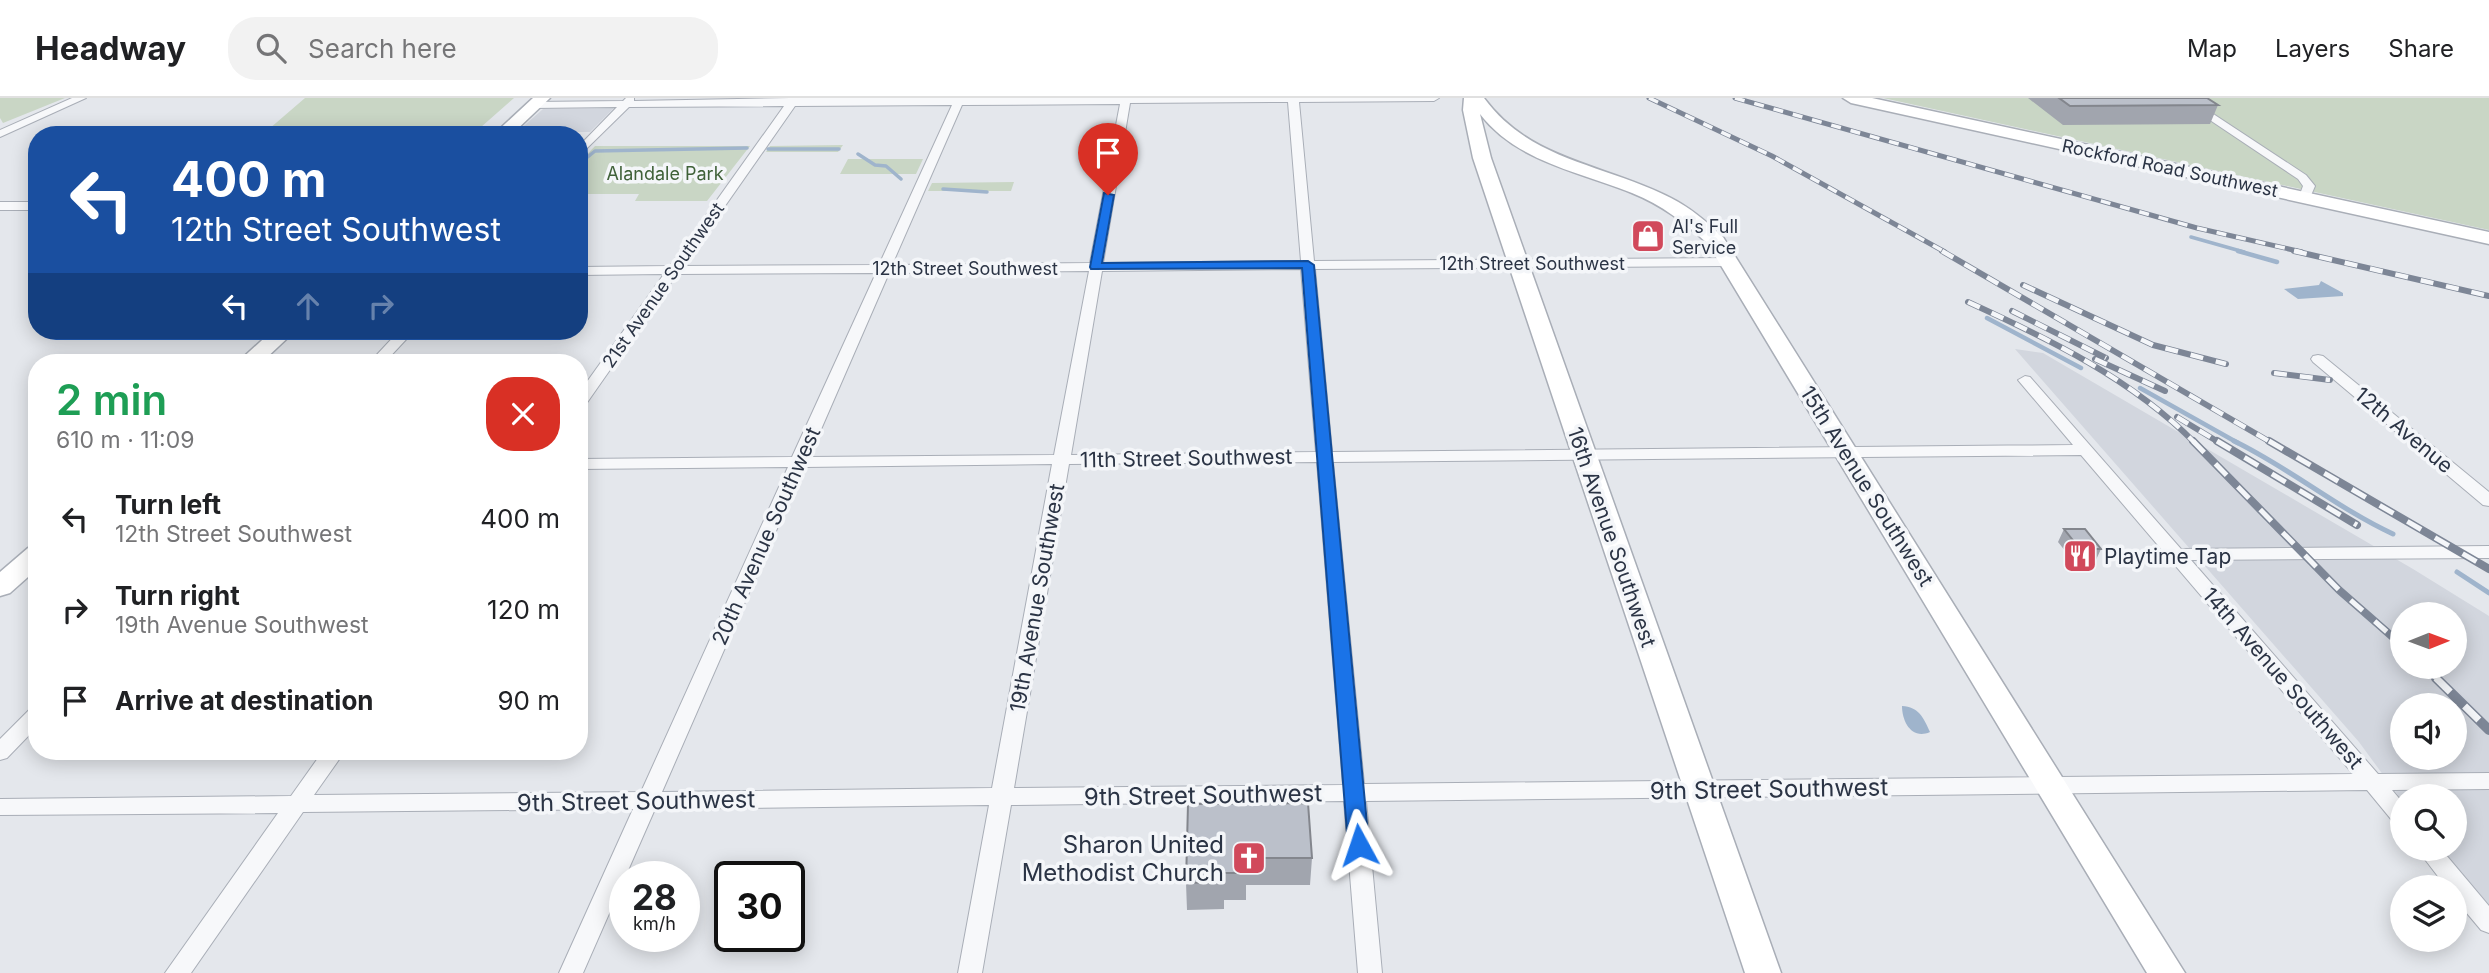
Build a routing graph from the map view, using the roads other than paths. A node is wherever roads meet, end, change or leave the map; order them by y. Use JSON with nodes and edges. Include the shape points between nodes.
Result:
{"nodes":[{"id":1,"x":81,"y":98,"type":"edge"},
{"id":2,"x":1434,"y":98,"type":"edge"},
{"id":3,"x":1474,"y":98,"type":"edge"},
{"id":4,"x":1851,"y":98,"type":"edge"},
{"id":5,"x":2182,"y":98,"type":"edge"},
{"id":6,"x":1126,"y":99,"type":"edge"},
{"id":7,"x":1293,"y":99,"type":"edge"},
{"id":8,"x":793,"y":100,"type":"edge"},
{"id":9,"x":959,"y":100,"type":"edge"},
{"id":10,"x":538,"y":101,"type":"edge"},
{"id":11,"x":629,"y":101,"type":"edge"},
{"id":12,"x":511,"y":126,"type":"edge"},
{"id":13,"x":0,"y":134,"type":"edge"},
{"id":14,"x":588,"y":144,"type":"edge"},
{"id":15,"x":2305,"y":197,"type":"junction"},
{"id":16,"x":0,"y":206,"type":"edge"},
{"id":17,"x":28,"y":206,"type":"edge"},
{"id":18,"x":2489,"y":238,"type":"edge"},
{"id":19,"x":1728,"y":262,"type":"junction"},
{"id":20,"x":1518,"y":263,"type":"junction"},
{"id":21,"x":1308,"y":265,"type":"junction"},
{"id":22,"x":1096,"y":267,"type":"junction"},
{"id":23,"x":885,"y":268,"type":"junction"},
{"id":24,"x":674,"y":270,"type":"junction"},
{"id":25,"x":588,"y":271,"type":"edge"},
{"id":26,"x":274,"y":340,"type":"edge"},
{"id":27,"x":398,"y":340,"type":"edge"},
{"id":28,"x":258,"y":354,"type":"edge"},
{"id":29,"x":385,"y":354,"type":"edge"},
{"id":30,"x":2318,"y":359,"type":"dead end"},
{"id":31,"x":2025,"y":380,"type":"dead end"},
{"id":32,"x":588,"y":391,"type":"edge"},
{"id":33,"x":2086,"y":450,"type":"junction"},
{"id":34,"x":1847,"y":452,"type":"junction"},
{"id":35,"x":1584,"y":455,"type":"junction"},
{"id":36,"x":1324,"y":457,"type":"junction"},
{"id":37,"x":1061,"y":459,"type":"junction"},
{"id":38,"x":799,"y":462,"type":"junction"},
{"id":39,"x":588,"y":464,"type":"edge"},
{"id":40,"x":2489,"y":501,"type":"edge"},
{"id":41,"x":2489,"y":552,"type":"edge"},
{"id":42,"x":2178,"y":555,"type":"junction"},
{"id":43,"x":28,"y":562,"type":"edge"},
{"id":44,"x":0,"y":587,"type":"edge"},
{"id":45,"x":28,"y":723,"type":"edge"},
{"id":46,"x":0,"y":752,"type":"edge"},
{"id":47,"x":328,"y":760,"type":"edge"},
{"id":48,"x":2489,"y":781,"type":"edge"},
{"id":49,"x":2374,"y":782,"type":"junction"},
{"id":50,"x":2052,"y":786,"type":"junction"},
{"id":51,"x":1700,"y":789,"type":"junction"},
{"id":52,"x":1354,"y":793,"type":"junction"},
{"id":53,"x":1001,"y":797,"type":"junction"},
{"id":54,"x":648,"y":801,"type":"junction"},
{"id":55,"x":2390,"y":802,"type":"edge"},
{"id":56,"x":296,"y":804,"type":"junction"},
{"id":57,"x":0,"y":807,"type":"edge"},
{"id":58,"x":2438,"y":861,"type":"edge"},
{"id":59,"x":2489,"y":923,"type":"edge"},
{"id":60,"x":177,"y":973,"type":"edge"},
{"id":61,"x":571,"y":973,"type":"edge"},
{"id":62,"x":970,"y":973,"type":"edge"},
{"id":63,"x":1370,"y":973,"type":"edge"},
{"id":64,"x":1763,"y":973,"type":"edge"},
{"id":65,"x":2167,"y":973,"type":"edge"}],
"edges":[{"from":1,"to":13,"type":"street"},
{"from":2,"to":7,"type":"street"},
{"from":3,"to":19,"type":"main road","name":"15th Avenue Southwest","via":[[1502,130],[1525,145],[1633,186],[1684,211],[1716,241]]},
{"from":3,"to":20,"type":"main road","name":"16th Avenue Southwest","via":[[1471,110],[1482,158]]},
{"from":4,"to":15,"type":"main road","name":"Rockford Road Southwest"},
{"from":5,"to":15,"type":"street","via":[[2302,177],[2309,186]]},
{"from":6,"to":7,"type":"street"},
{"from":6,"to":9,"type":"street"},
{"from":6,"to":22,"type":"street","name":"19th Avenue Southwest"},
{"from":7,"to":21,"type":"street"},
{"from":8,"to":9,"type":"street"},
{"from":8,"to":11,"type":"street"},
{"from":8,"to":24,"type":"street","name":"21st Avenue Southwest"},
{"from":9,"to":23,"type":"street","name":"20th Avenue Southwest"},
{"from":10,"to":11,"type":"street"},
{"from":10,"to":12,"type":"main road"},
{"from":11,"to":14,"type":"street"},
{"from":15,"to":18,"type":"main road","name":"Rockford Road Southwest"},
{"from":16,"to":17,"type":"street"},
{"from":19,"to":20,"type":"street","name":"12th Street Southwest"},
{"from":19,"to":34,"type":"main road","name":"15th Avenue Southwest"},
{"from":20,"to":21,"type":"street","name":"12th Street Southwest"},
{"from":20,"to":35,"type":"main road","name":"16th Avenue Southwest"},
{"from":21,"to":22,"type":"street","name":"12th Street Southwest"},
{"from":21,"to":36,"type":"street"},
{"from":22,"to":23,"type":"street","name":"12th Street Southwest"},
{"from":22,"to":37,"type":"street","name":"19th Avenue Southwest"},
{"from":23,"to":24,"type":"street","name":"12th Street Southwest"},
{"from":23,"to":38,"type":"street","name":"20th Avenue Southwest"},
{"from":24,"to":25,"type":"street","name":"12th Street Southwest"},
{"from":24,"to":32,"type":"street","name":"21st Avenue Southwest"},
{"from":26,"to":28,"type":"main road"},
{"from":27,"to":29,"type":"street"},
{"from":30,"to":40,"type":"street","name":"12th Avenue"},
{"from":31,"to":33,"type":"street","name":"14th Avenue Southwest"},
{"from":33,"to":34,"type":"street","name":"11th Street Southwest"},
{"from":33,"to":42,"type":"street","name":"14th Avenue Southwest"},
{"from":34,"to":35,"type":"street","name":"11th Street Southwest"},
{"from":34,"to":50,"type":"main road","name":"15th Avenue Southwest"},
{"from":35,"to":36,"type":"street","name":"11th Street Southwest"},
{"from":35,"to":51,"type":"main road","name":"16th Avenue Southwest"},
{"from":36,"to":37,"type":"street","name":"11th Street Southwest"},
{"from":36,"to":52,"type":"street"},
{"from":37,"to":38,"type":"street","name":"11th Street Southwest"},
{"from":37,"to":53,"type":"street","name":"19th Avenue Southwest"},
{"from":38,"to":39,"type":"street","name":"11th Street Southwest"},
{"from":38,"to":54,"type":"street","name":"20th Avenue Southwest"},
{"from":41,"to":42,"type":"street"},
{"from":42,"to":49,"type":"street","name":"14th Avenue Southwest"},
{"from":43,"to":44,"type":"main road"},
{"from":45,"to":46,"type":"street"},
{"from":47,"to":56,"type":"street"},
{"from":48,"to":49,"type":"street","name":"9th Street Southwest"},
{"from":49,"to":50,"type":"street","name":"9th Street Southwest"},
{"from":49,"to":55,"type":"street","name":"14th Avenue Southwest"},
{"from":50,"to":51,"type":"street","name":"9th Street Southwest"},
{"from":50,"to":65,"type":"main road","name":"15th Avenue Southwest"},
{"from":51,"to":52,"type":"street","name":"9th Street Southwest"},
{"from":51,"to":64,"type":"main road","name":"16th Avenue Southwest"},
{"from":52,"to":53,"type":"street","name":"9th Street Southwest"},
{"from":52,"to":63,"type":"street"},
{"from":53,"to":54,"type":"street","name":"9th Street Southwest"},
{"from":53,"to":62,"type":"street","name":"19th Avenue Southwest"},
{"from":54,"to":56,"type":"street","name":"9th Street Southwest"},
{"from":54,"to":61,"type":"street","name":"20th Avenue Southwest"},
{"from":56,"to":57,"type":"street","name":"9th Street Southwest"},
{"from":56,"to":60,"type":"street"},
{"from":58,"to":59,"type":"street"}]}
